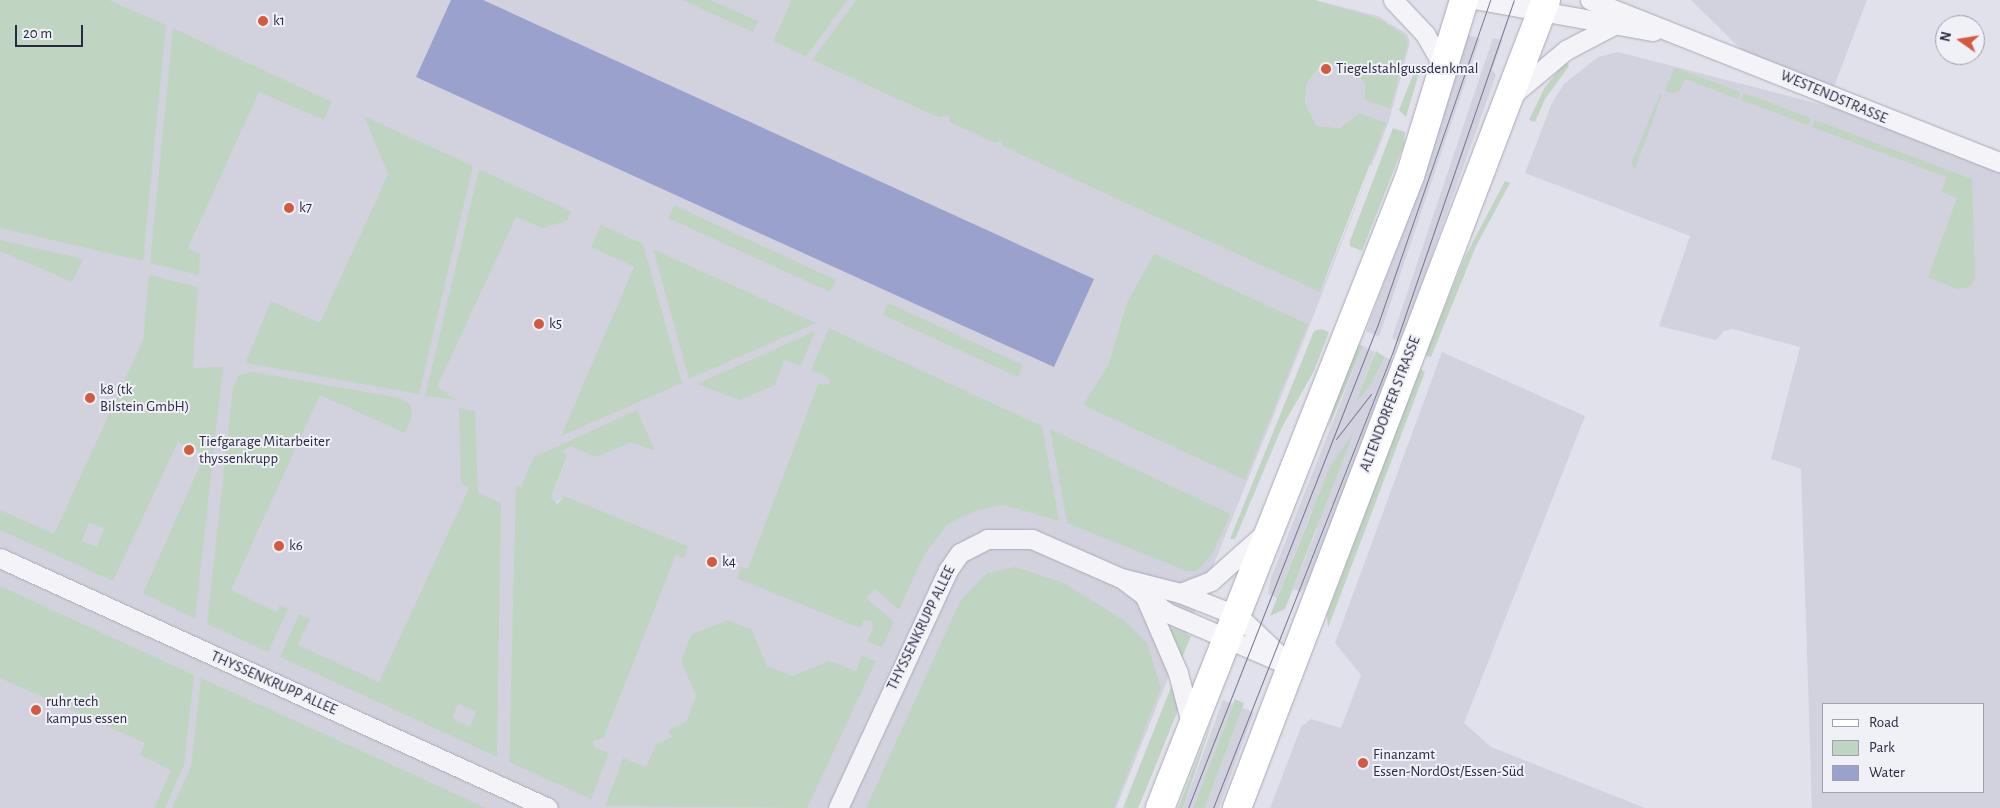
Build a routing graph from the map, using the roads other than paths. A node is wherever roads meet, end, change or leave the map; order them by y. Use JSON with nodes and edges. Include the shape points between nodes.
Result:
{"nodes":[{"id":1,"x":1393,"y":0,"type":"edge"},
{"id":2,"x":1464,"y":0,"type":"edge"},
{"id":3,"x":1479,"y":0,"type":"edge"},
{"id":4,"x":1590,"y":0,"type":"edge"},
{"id":5,"x":1544,"y":6,"type":"edge"},
{"id":6,"x":1620,"y":6,"type":"edge"},
{"id":7,"x":1612,"y":26,"type":"junction"},
{"id":8,"x":1667,"y":33,"type":"junction"},
{"id":9,"x":1445,"y":69,"type":"junction"},
{"id":10,"x":1508,"y":98,"type":"junction"},
{"id":11,"x":2000,"y":162,"type":"edge"},
{"id":12,"x":1270,"y":528,"type":"junction"},
{"id":13,"x":0,"y":558,"type":"edge"},
{"id":14,"x":1121,"y":578,"type":"junction"},
{"id":15,"x":1180,"y":593,"type":"junction"},
{"id":16,"x":1146,"y":599,"type":"junction"},
{"id":17,"x":1233,"y":628,"type":"junction"},
{"id":18,"x":1292,"y":667,"type":"junction"},
{"id":19,"x":1193,"y":730,"type":"junction"},
{"id":20,"x":548,"y":808,"type":"edge"},
{"id":21,"x":838,"y":808,"type":"edge"},
{"id":22,"x":1160,"y":808,"type":"edge"},
{"id":23,"x":1237,"y":808,"type":"edge"}],
"edges":[{"from":1,"to":9,"type":"street","via":[[1425,34]]},
{"from":2,"to":9,"type":"main road"},
{"from":3,"to":5,"type":"street","name":"WESTENDSTRASSE"},
{"from":4,"to":6,"type":"street","name":"WESTENDSTRASSE"},
{"from":5,"to":7,"type":"street","name":"WESTENDSTRASSE"},
{"from":5,"to":10,"type":"main road","name":"ALTENDORFER STRASSE"},
{"from":6,"to":8,"type":"street","name":"WESTENDSTRASSE"},
{"from":7,"to":8,"type":"street","name":"WESTENDSTRASSE"},
{"from":7,"to":10,"type":"street","via":[[1566,50]]},
{"from":8,"to":11,"type":"street","name":"WESTENDSTRASSE"},
{"from":9,"to":12,"type":"main road","via":[[1410,176]]},
{"from":10,"to":18,"type":"main road","name":"ALTENDORFER STRASSE"},
{"from":12,"to":15,"type":"street","via":[[1211,581]]},
{"from":12,"to":17,"type":"main road"},
{"from":13,"to":20,"type":"street","name":"THYSSENKRUPP ALLEE"},
{"from":14,"to":15,"type":"street","name":"THYSSENKRUPP ALLEE"},
{"from":14,"to":16,"type":"street","name":"THYSSENKRUPP ALLEE"},
{"from":14,"to":21,"type":"street","name":"THYSSENKRUPP ALLEE","via":[[1018,537],[987,539],[960,553],[948,570]]},
{"from":15,"to":17,"type":"street","name":"THYSSENKRUPP ALLEE"},
{"from":16,"to":17,"type":"street","name":"THYSSENKRUPP ALLEE"},
{"from":16,"to":19,"type":"street","name":"THYSSENKRUPP ALLEE","via":[[1178,673]]},
{"from":17,"to":18,"type":"street","name":"THYSSENKRUPP ALLEE"},
{"from":17,"to":18,"type":"street","name":"THYSSENKRUPP ALLEE"},
{"from":17,"to":19,"type":"main road"},
{"from":18,"to":23,"type":"main road","name":"ALTENDORFER STRASSE"},
{"from":19,"to":22,"type":"main road"}]}
